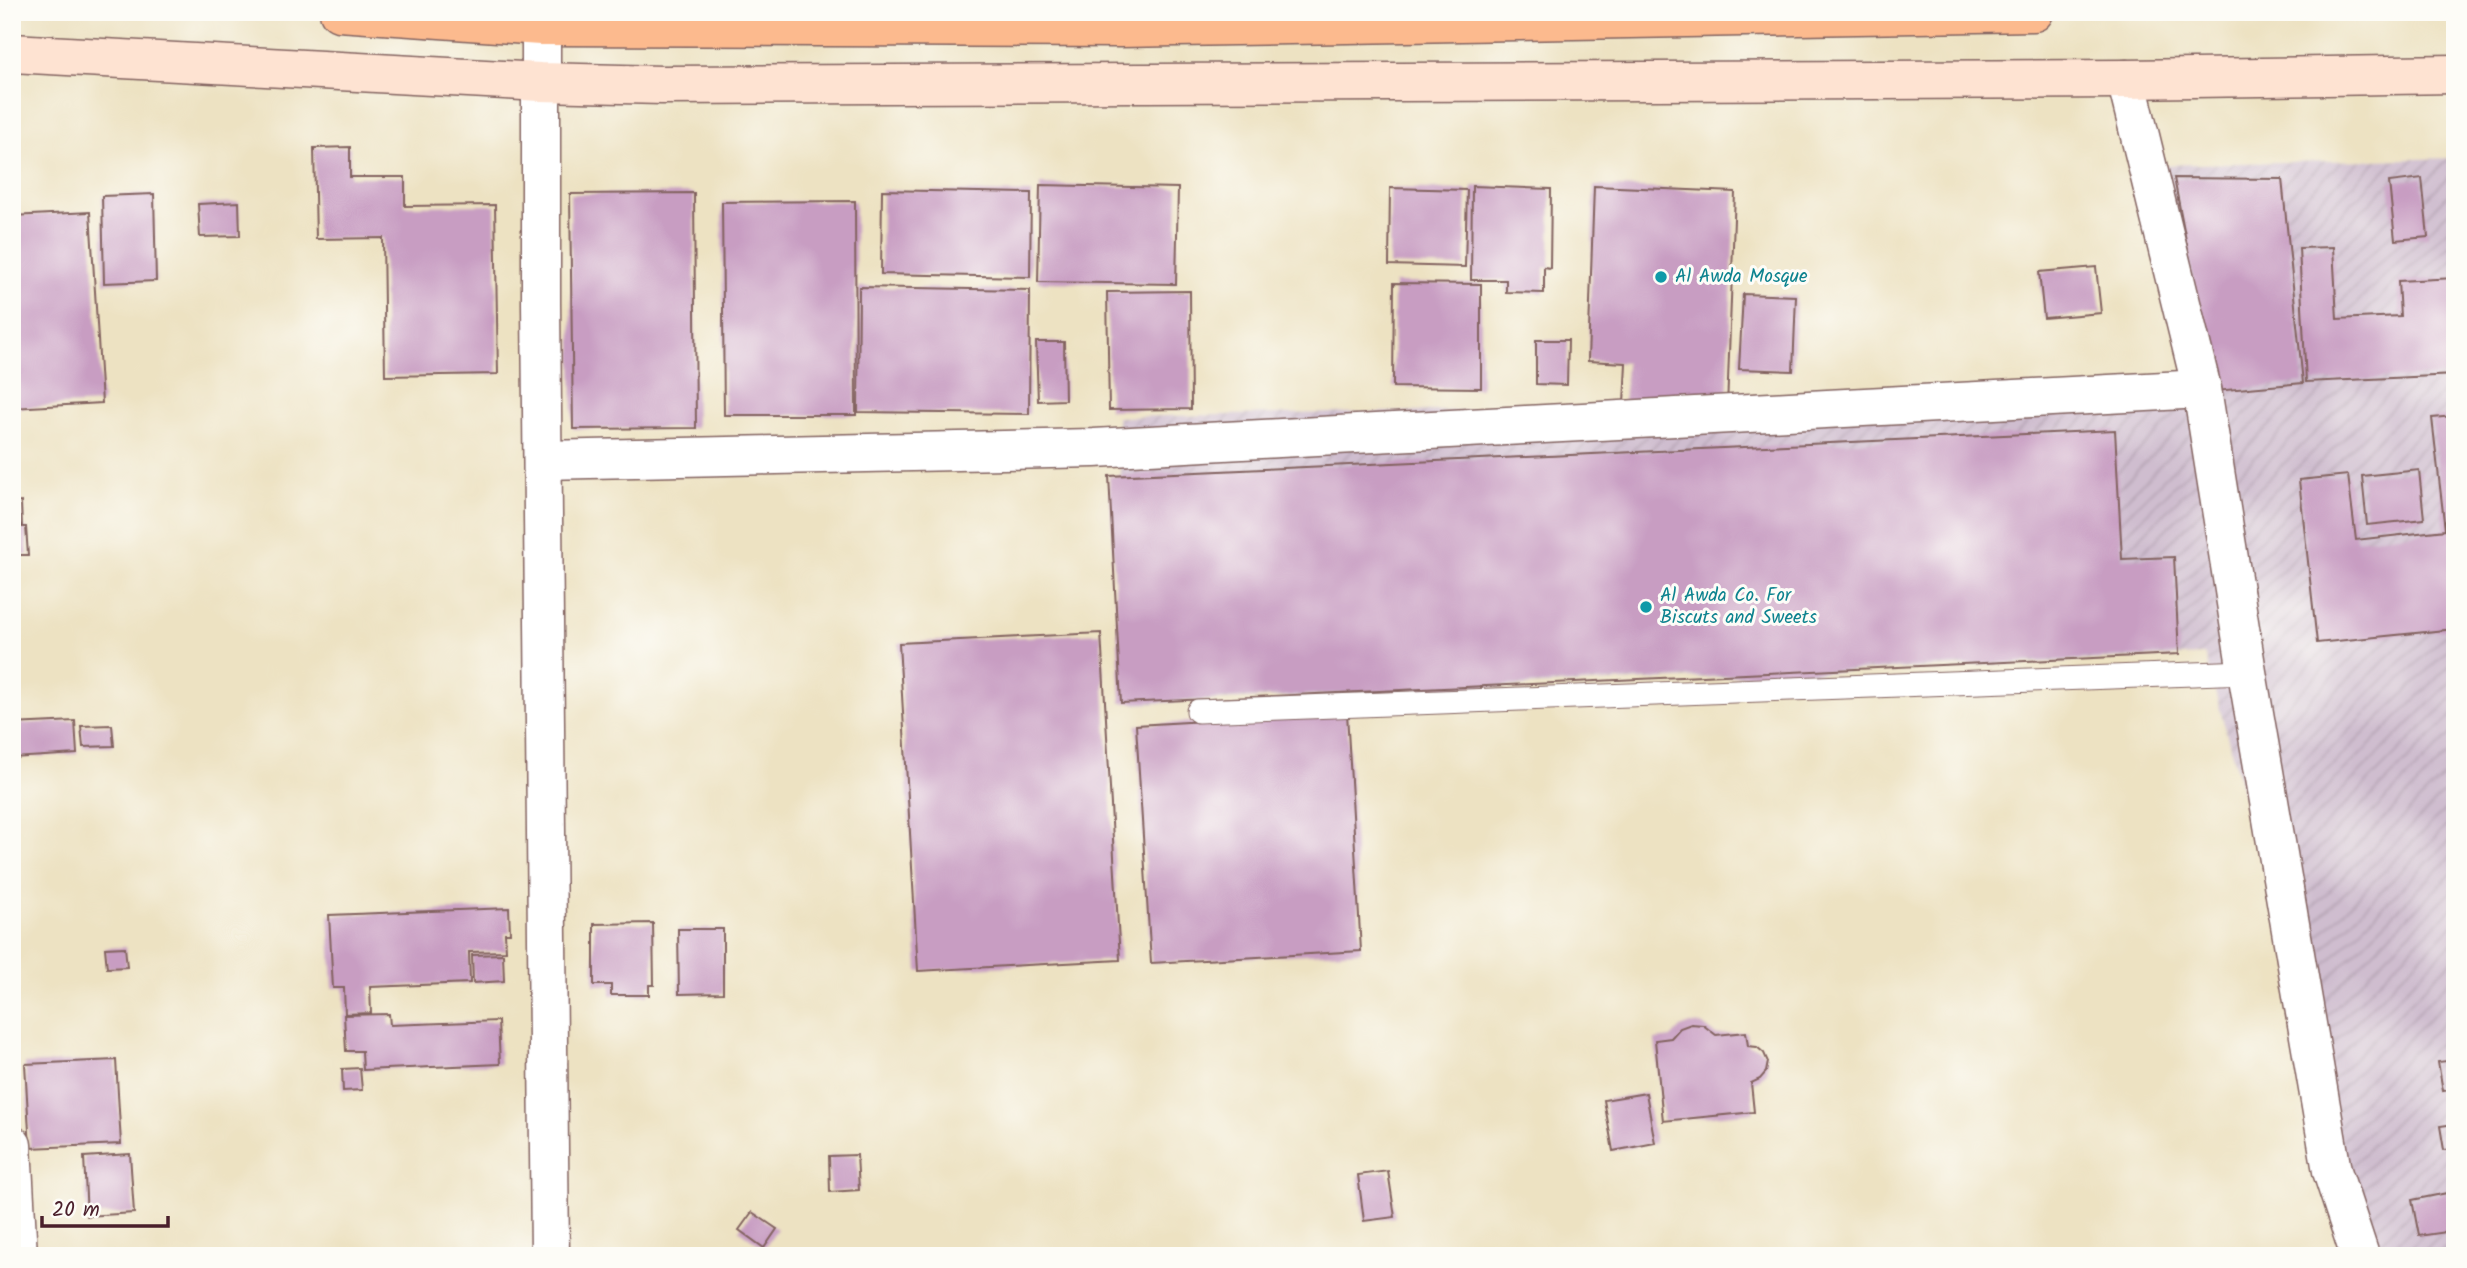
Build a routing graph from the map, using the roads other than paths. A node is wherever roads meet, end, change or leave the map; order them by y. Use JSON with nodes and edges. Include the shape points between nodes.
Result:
{"nodes":[{"id":1,"x":339,"y":12,"type":"edge"},
{"id":2,"x":2034,"y":12,"type":"edge"},
{"id":3,"x":541,"y":26,"type":"junction"},
{"id":4,"x":12,"y":53,"type":"edge"},
{"id":5,"x":2455,"y":74,"type":"edge"},
{"id":6,"x":2126,"y":79,"type":"junction"},
{"id":7,"x":540,"y":82,"type":"junction"},
{"id":8,"x":2202,"y":389,"type":"junction"},
{"id":9,"x":544,"y":460,"type":"junction"},
{"id":10,"x":2247,"y":672,"type":"junction"},
{"id":11,"x":1198,"y":710,"type":"dead end"},
{"id":12,"x":12,"y":1146,"type":"edge"},
{"id":13,"x":18,"y":1256,"type":"edge"},
{"id":14,"x":550,"y":1256,"type":"edge"},
{"id":15,"x":2360,"y":1256,"type":"edge"}],
"edges":[{"from":1,"to":3,"type":"highway"},
{"from":2,"to":3,"type":"highway","via":[[1120,28]]},
{"from":3,"to":7,"type":"street"},
{"from":4,"to":7,"type":"main road"},
{"from":5,"to":6,"type":"main road"},
{"from":6,"to":7,"type":"main road"},
{"from":6,"to":8,"type":"street"},
{"from":7,"to":9,"type":"street"},
{"from":8,"to":9,"type":"street","via":[[1094,448]]},
{"from":8,"to":10,"type":"street"},
{"from":9,"to":14,"type":"street"},
{"from":10,"to":11,"type":"lane"},
{"from":10,"to":15,"type":"street","via":[[2332,1171]]},
{"from":12,"to":13,"type":"street"}]}
